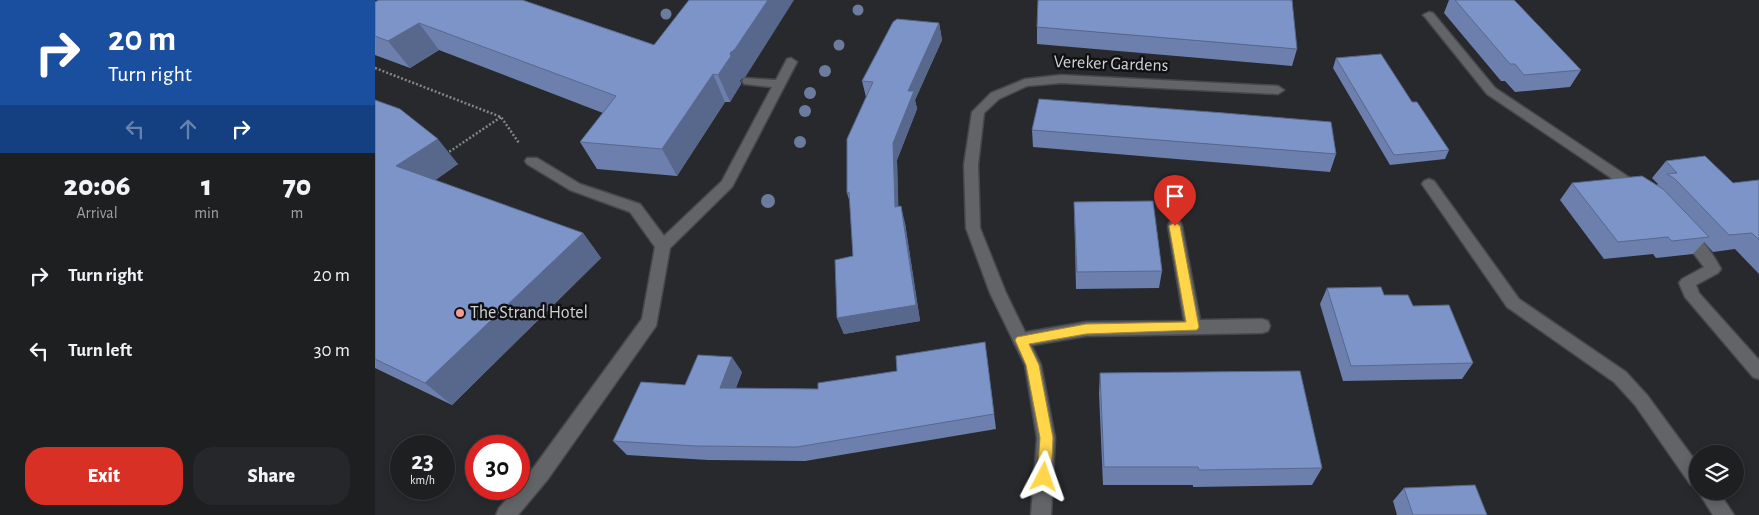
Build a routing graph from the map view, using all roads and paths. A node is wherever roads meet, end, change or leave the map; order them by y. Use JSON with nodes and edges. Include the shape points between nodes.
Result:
{"nodes":[{"id":1,"x":1429,"y":15,"type":"dead end"},
{"id":2,"x":791,"y":62,"type":"dead end"},
{"id":3,"x":375,"y":68,"type":"edge"},
{"id":4,"x":748,"y":82,"type":"dead end"},
{"id":5,"x":781,"y":84,"type":"junction"},
{"id":6,"x":1278,"y":90,"type":"dead end"},
{"id":7,"x":501,"y":117,"type":"junction"},
{"id":8,"x":446,"y":154,"type":"dead end"},
{"id":9,"x":531,"y":160,"type":"joint"},
{"id":10,"x":1429,"y":184,"type":"dead end"},
{"id":11,"x":1647,"y":196,"type":"edge"},
{"id":12,"x":1674,"y":222,"type":"edge"},
{"id":13,"x":1175,"y":226,"type":"dead end"},
{"id":14,"x":663,"y":246,"type":"junction"},
{"id":15,"x":1262,"y":326,"type":"dead end"},
{"id":16,"x":1193,"y":327,"type":"junction"},
{"id":17,"x":1021,"y":340,"type":"junction"},
{"id":18,"x":1759,"y":372,"type":"edge"},
{"id":19,"x":1689,"y":467,"type":"edge"},
{"id":20,"x":1713,"y":500,"type":"edge"},
{"id":21,"x":505,"y":515,"type":"edge"},
{"id":22,"x":1041,"y":515,"type":"edge"},
{"id":23,"x":1724,"y":515,"type":"edge"}],
"edges":[{"from":1,"to":11,"type":"street","via":[[1491,91]]},
{"from":2,"to":5,"type":"street"},
{"from":3,"to":7,"type":"path"},
{"from":4,"to":5,"type":"street"},
{"from":5,"to":14,"type":"street","via":[[727,184]]},
{"from":6,"to":17,"type":"street","name":"Vereker Gardens","via":[[1061,79],[1025,83],[995,96],[978,112],[971,165],[973,228],[998,293]]},
{"from":7,"to":8,"type":"path"},
{"from":7,"to":9,"type":"path"},
{"from":9,"to":14,"type":"street","via":[[575,187],[635,208]]},
{"from":10,"to":19,"type":"street","via":[[1513,303],[1620,377],[1641,400]]},
{"from":12,"to":18,"type":"street","via":[[1705,255],[1713,269],[1687,284],[1693,297]]},
{"from":13,"to":16,"type":"street"},
{"from":14,"to":21,"type":"street","via":[[650,321],[541,473]]},
{"from":15,"to":16,"type":"street"},
{"from":16,"to":17,"type":"street","via":[[1086,329]]},
{"from":17,"to":22,"type":"street","name":"Vereker Gardens","via":[[1033,365],[1046,438]]},
{"from":20,"to":23,"type":"street"}]}
